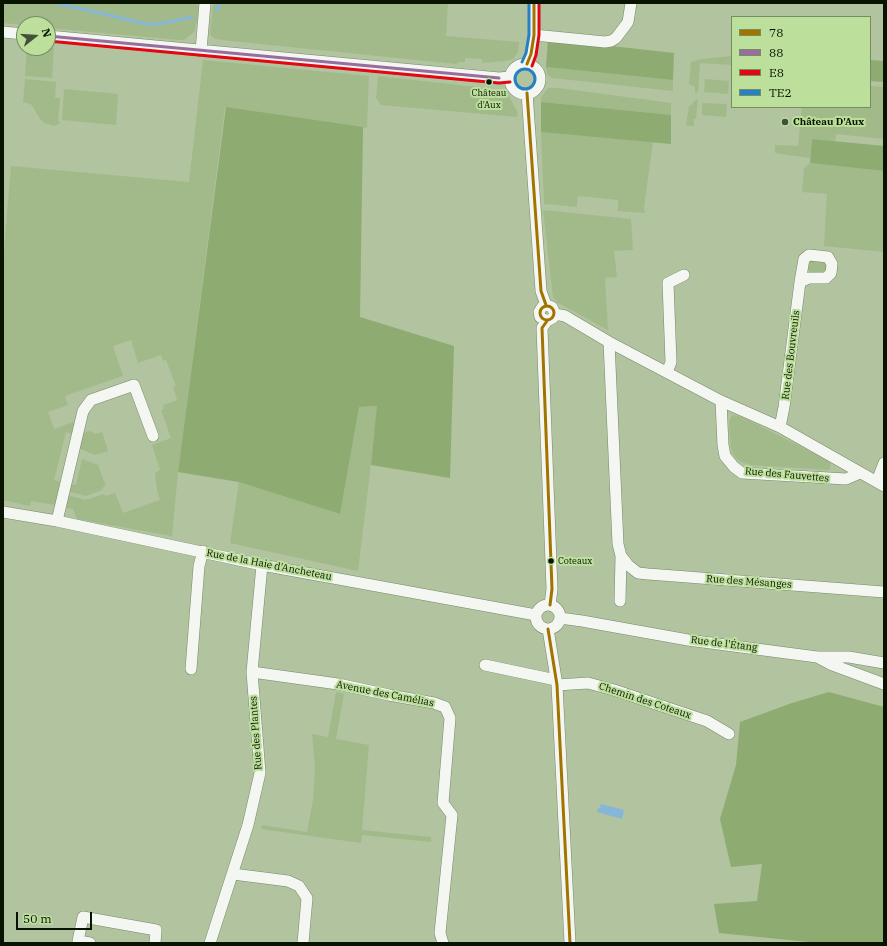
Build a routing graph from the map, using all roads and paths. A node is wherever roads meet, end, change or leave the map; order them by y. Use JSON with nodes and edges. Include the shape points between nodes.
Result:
{"nodes":[{"id":1,"x":205,"y":3,"type":"edge"},
{"id":2,"x":534,"y":3,"type":"edge"},
{"id":3,"x":631,"y":3,"type":"edge"},
{"id":4,"x":3,"y":32,"type":"edge"},
{"id":5,"x":16,"y":33,"type":"edge"},
{"id":6,"x":534,"y":35,"type":"junction"},
{"id":7,"x":56,"y":37,"type":"edge"},
{"id":8,"x":201,"y":50,"type":"junction"},
{"id":9,"x":527,"y":64,"type":"junction"},
{"id":10,"x":510,"y":77,"type":"junction"},
{"id":11,"x":527,"y":94,"type":"junction"},
{"id":12,"x":684,"y":275,"type":"dead end"},
{"id":13,"x":800,"y":282,"type":"dead end"},
{"id":14,"x":551,"y":317,"type":"junction"},
{"id":15,"x":608,"y":342,"type":"junction"},
{"id":16,"x":668,"y":372,"type":"junction"},
{"id":17,"x":721,"y":401,"type":"junction"},
{"id":18,"x":780,"y":427,"type":"junction"},
{"id":19,"x":153,"y":436,"type":"dead end"},
{"id":20,"x":884,"y":463,"type":"edge"},
{"id":21,"x":860,"y":473,"type":"junction"},
{"id":22,"x":881,"y":484,"type":"edge"},
{"id":23,"x":3,"y":512,"type":"edge"},
{"id":24,"x":57,"y":521,"type":"junction"},
{"id":25,"x":203,"y":551,"type":"junction"},
{"id":26,"x":621,"y":556,"type":"junction"},
{"id":27,"x":262,"y":565,"type":"junction"},
{"id":28,"x":884,"y":592,"type":"edge"},
{"id":29,"x":620,"y":601,"type":"dead end"},
{"id":30,"x":550,"y":605,"type":"junction"},
{"id":31,"x":536,"y":615,"type":"junction"},
{"id":32,"x":560,"y":618,"type":"junction"},
{"id":33,"x":548,"y":629,"type":"junction"},
{"id":34,"x":818,"y":657,"type":"junction"},
{"id":35,"x":884,"y":663,"type":"edge"},
{"id":36,"x":485,"y":665,"type":"dead end"},
{"id":37,"x":191,"y":669,"type":"dead end"},
{"id":38,"x":252,"y":672,"type":"junction"},
{"id":39,"x":557,"y":683,"type":"junction"},
{"id":40,"x":884,"y":684,"type":"edge"},
{"id":41,"x":729,"y":734,"type":"dead end"},
{"id":42,"x":233,"y":874,"type":"junction"},
{"id":43,"x":78,"y":942,"type":"edge"},
{"id":44,"x":90,"y":943,"type":"edge"},
{"id":45,"x":155,"y":943,"type":"edge"},
{"id":46,"x":210,"y":943,"type":"edge"},
{"id":47,"x":303,"y":943,"type":"edge"},
{"id":48,"x":443,"y":943,"type":"edge"},
{"id":49,"x":570,"y":943,"type":"edge"}],
"edges":[{"from":1,"to":8,"type":"street"},
{"from":2,"to":6,"type":"street"},
{"from":3,"to":6,"type":"street","via":[[628,22],[611,41]]},
{"from":4,"to":5,"type":"street"},
{"from":6,"to":9,"type":"street"},
{"from":7,"to":8,"type":"street"},
{"from":8,"to":10,"type":"street"},
{"from":9,"to":10,"type":"street","via":[[514,68]]},
{"from":9,"to":11,"type":"street","via":[[535,69],[539,80],[537,87]]},
{"from":10,"to":11,"type":"street","via":[[510,83],[515,90]]},
{"from":11,"to":14,"type":"street","via":[[541,291],[546,305],[539,312],[540,317]]},
{"from":12,"to":16,"type":"street","via":[[668,283],[671,362]]},
{"from":13,"to":18,"type":"street","name":"Rue des Bouvreuils"},
{"from":14,"to":15,"type":"street","name":"Rue des Fauvettes","via":[[565,316]]},
{"from":14,"to":30,"type":"street","via":[[542,328],[552,589]]},
{"from":15,"to":16,"type":"street","name":"Rue des Fauvettes"},
{"from":15,"to":26,"type":"street","via":[[618,544]]},
{"from":16,"to":17,"type":"street","name":"Rue des Fauvettes"},
{"from":17,"to":18,"type":"street","name":"Rue des Fauvettes"},
{"from":17,"to":21,"type":"street","name":"Rue des Fauvettes","via":[[725,456],[742,472],[846,479]]},
{"from":18,"to":21,"type":"street","name":"Rue des Fauvettes"},
{"from":19,"to":24,"type":"street","via":[[134,385],[91,400],[83,411]]},
{"from":20,"to":22,"type":"street"},
{"from":21,"to":22,"type":"street","name":"Rue des Fauvettes"},
{"from":23,"to":24,"type":"street","name":"Rue de la Haie d'Ancheteau"},
{"from":24,"to":25,"type":"street","name":"Rue de la Haie d'Ancheteau"},
{"from":25,"to":27,"type":"street","name":"Rue de la Haie d'Ancheteau"},
{"from":25,"to":37,"type":"street","via":[[199,566]]},
{"from":26,"to":28,"type":"street","name":"Rue des Mésanges","via":[[628,566],[638,573]]},
{"from":26,"to":29,"type":"street"},
{"from":27,"to":31,"type":"street","name":"Rue de la Haie d'Ancheteau"},
{"from":27,"to":38,"type":"street","name":"Rue des Plantes"},
{"from":30,"to":31,"type":"street","via":[[540,608]]},
{"from":30,"to":32,"type":"street","via":[[557,610]]},
{"from":31,"to":33,"type":"street","via":[[538,624]]},
{"from":32,"to":33,"type":"street","via":[[555,626]]},
{"from":32,"to":34,"type":"street","name":"Rue de l'Étang","via":[[688,640]]},
{"from":33,"to":39,"type":"street"},
{"from":34,"to":35,"type":"street","via":[[849,657]]},
{"from":34,"to":40,"type":"street","name":"Rue de l'Étang"},
{"from":36,"to":39,"type":"street","name":"Chemin des Coteaux"},
{"from":38,"to":42,"type":"street","name":"Rue des Plantes","via":[[260,773]]},
{"from":38,"to":48,"type":"street","name":"Avenue des Camélias","via":[[338,684],[445,707],[450,718],[443,803],[452,815],[440,933]]},
{"from":39,"to":41,"type":"street","name":"Chemin des Coteaux","via":[[588,683],[614,690],[707,721]]},
{"from":39,"to":49,"type":"street"},
{"from":42,"to":46,"type":"street","name":"Rue des Plantes"},
{"from":42,"to":47,"type":"street","via":[[288,881],[299,886],[307,898]]},
{"from":43,"to":44,"type":"street"},
{"from":43,"to":45,"type":"street","via":[[83,917],[156,930]]}]}
